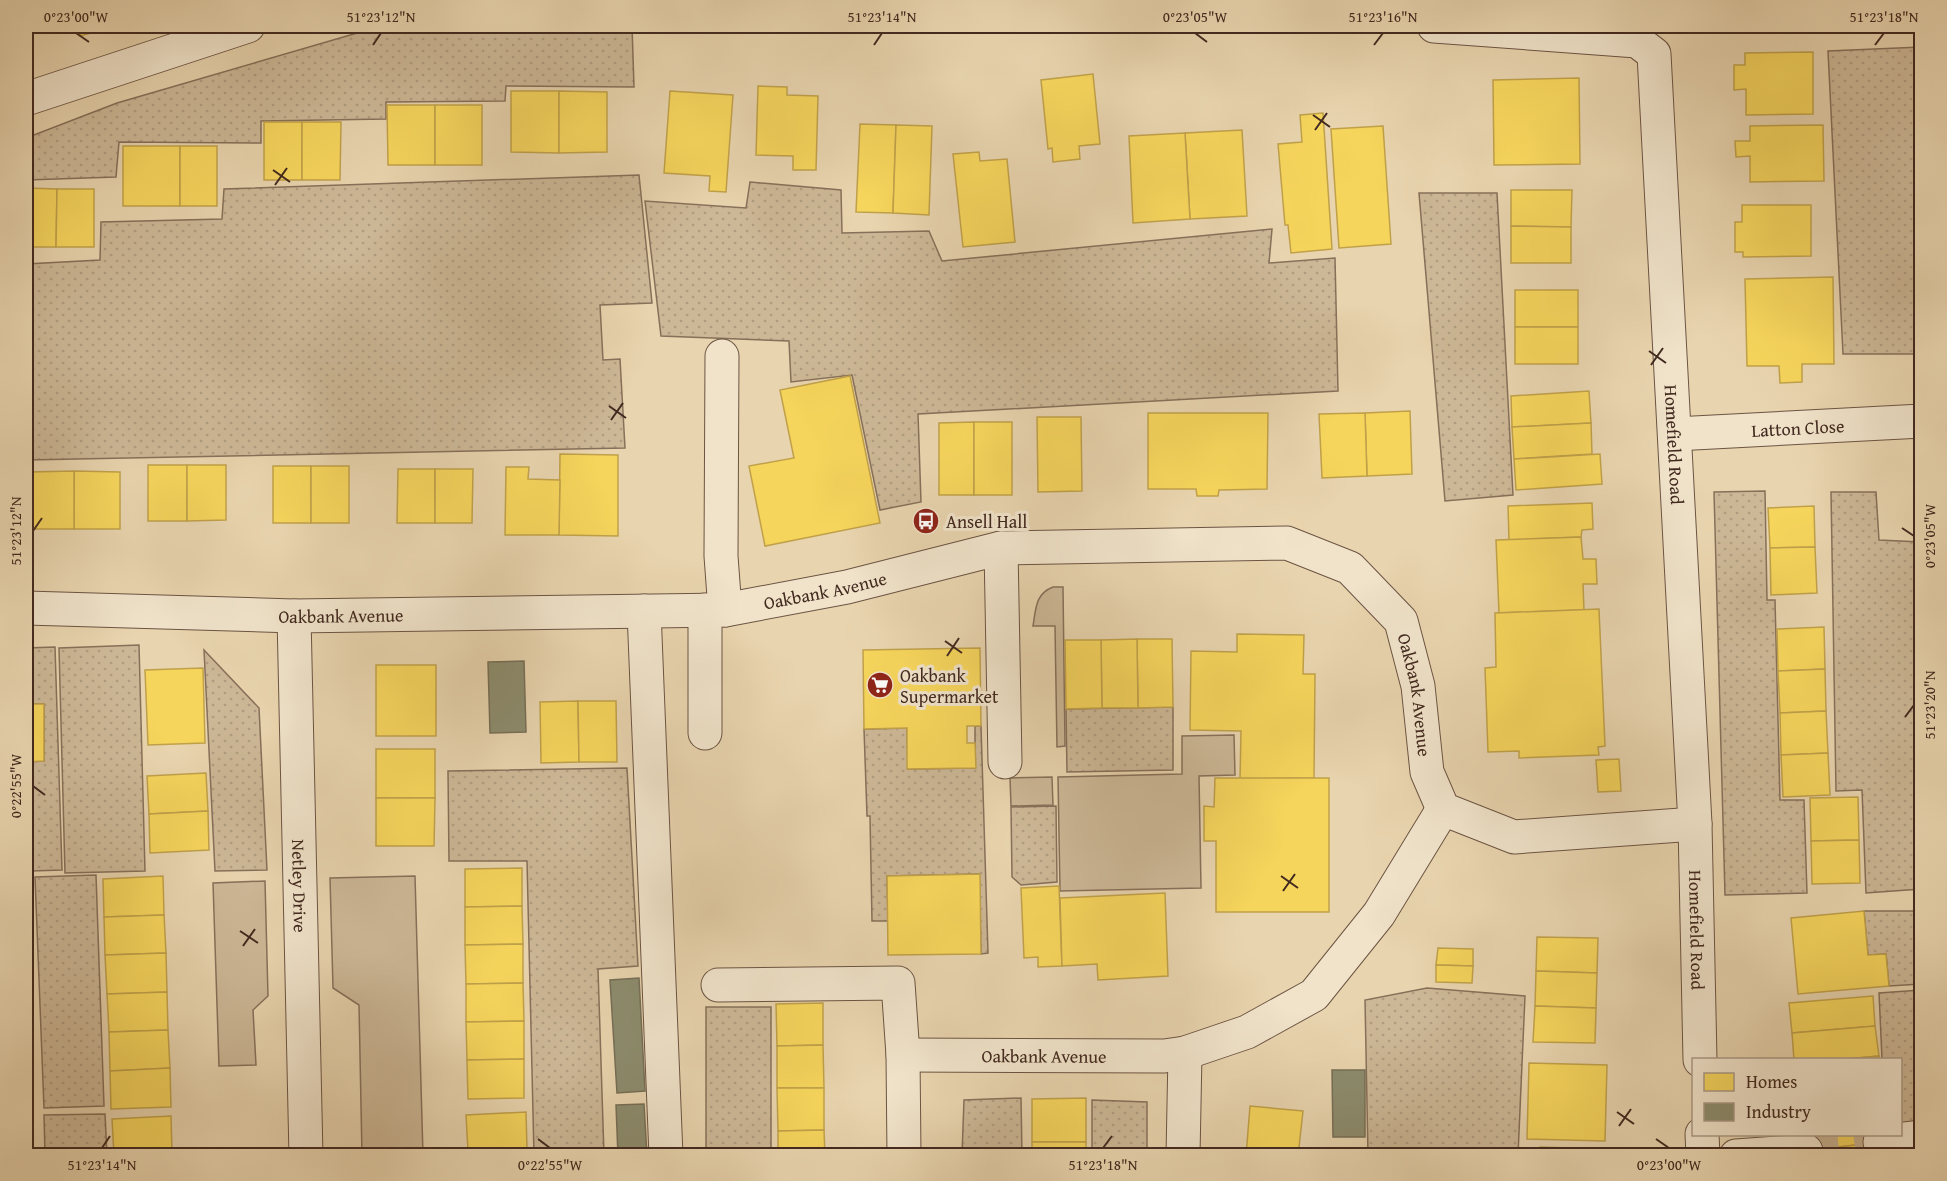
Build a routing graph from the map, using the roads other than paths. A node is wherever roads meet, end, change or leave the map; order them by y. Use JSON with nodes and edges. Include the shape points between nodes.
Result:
{"nodes":[{"id":1,"x":248,"y":26,"type":"edge"},
{"id":2,"x":1434,"y":26,"type":"edge"},
{"id":3,"x":26,"y":99,"type":"edge"},
{"id":4,"x":722,"y":356,"type":"dead end"},
{"id":5,"x":1922,"y":421,"type":"edge"},
{"id":6,"x":1675,"y":434,"type":"junction"},
{"id":7,"x":1001,"y":548,"type":"junction"},
{"id":8,"x":26,"y":608,"type":"edge"},
{"id":9,"x":715,"y":610,"type":"junction"},
{"id":10,"x":644,"y":611,"type":"junction"},
{"id":11,"x":294,"y":616,"type":"junction"},
{"id":12,"x":705,"y":733,"type":"dead end"},
{"id":13,"x":1005,"y":762,"type":"dead end"},
{"id":14,"x":1443,"y":809,"type":"junction"},
{"id":15,"x":1695,"y":824,"type":"junction"},
{"id":16,"x":718,"y":985,"type":"dead end"},
{"id":17,"x":1185,"y":1053,"type":"junction"},
{"id":18,"x":903,"y":1055,"type":"junction"},
{"id":19,"x":1700,"y":1058,"type":"edge"},
{"id":20,"x":1702,"y":1136,"type":"edge"},
{"id":21,"x":1922,"y":1137,"type":"edge"},
{"id":22,"x":1880,"y":1142,"type":"tunnel mouth"},
{"id":23,"x":1806,"y":1151,"type":"dead end"},
{"id":24,"x":306,"y":1155,"type":"edge"},
{"id":25,"x":666,"y":1155,"type":"edge"},
{"id":26,"x":904,"y":1155,"type":"edge"},
{"id":27,"x":1183,"y":1155,"type":"edge"},
{"id":28,"x":1702,"y":1155,"type":"edge"},
{"id":29,"x":1736,"y":1155,"type":"edge"}],
"edges":[{"from":1,"to":3,"type":"street"},
{"from":2,"to":6,"type":"street","name":"Homefield Road","via":[[1637,41],[1654,54]]},
{"from":4,"to":9,"type":"street","via":[[721,556]]},
{"from":5,"to":6,"type":"street","name":"Latton Close"},
{"from":6,"to":15,"type":"street","name":"Homefield Road"},
{"from":7,"to":9,"type":"street","name":"Oakbank Avenue","via":[[847,587]]},
{"from":7,"to":13,"type":"street"},
{"from":7,"to":14,"type":"street","name":"Oakbank Avenue","via":[[1287,543],[1350,568],[1401,621],[1418,686],[1427,772]]},
{"from":8,"to":11,"type":"street","name":"Oakbank Avenue"},
{"from":9,"to":10,"type":"street","name":"Oakbank Avenue"},
{"from":9,"to":12,"type":"street"},
{"from":10,"to":11,"type":"street","name":"Oakbank Avenue"},
{"from":10,"to":25,"type":"street"},
{"from":11,"to":24,"type":"street","name":"Netley Drive"},
{"from":14,"to":15,"type":"street","via":[[1514,837]]},
{"from":14,"to":17,"type":"street","name":"Oakbank Avenue","via":[[1379,914],[1314,994],[1247,1032]]},
{"from":15,"to":19,"type":"street","name":"Homefield Road"},
{"from":16,"to":18,"type":"street","via":[[898,983]]},
{"from":17,"to":18,"type":"street","name":"Oakbank Avenue"},
{"from":17,"to":27,"type":"street"},
{"from":18,"to":26,"type":"street"},
{"from":20,"to":28,"type":"street"},
{"from":21,"to":22,"type":"street"},
{"from":23,"to":29,"type":"street"}]}
